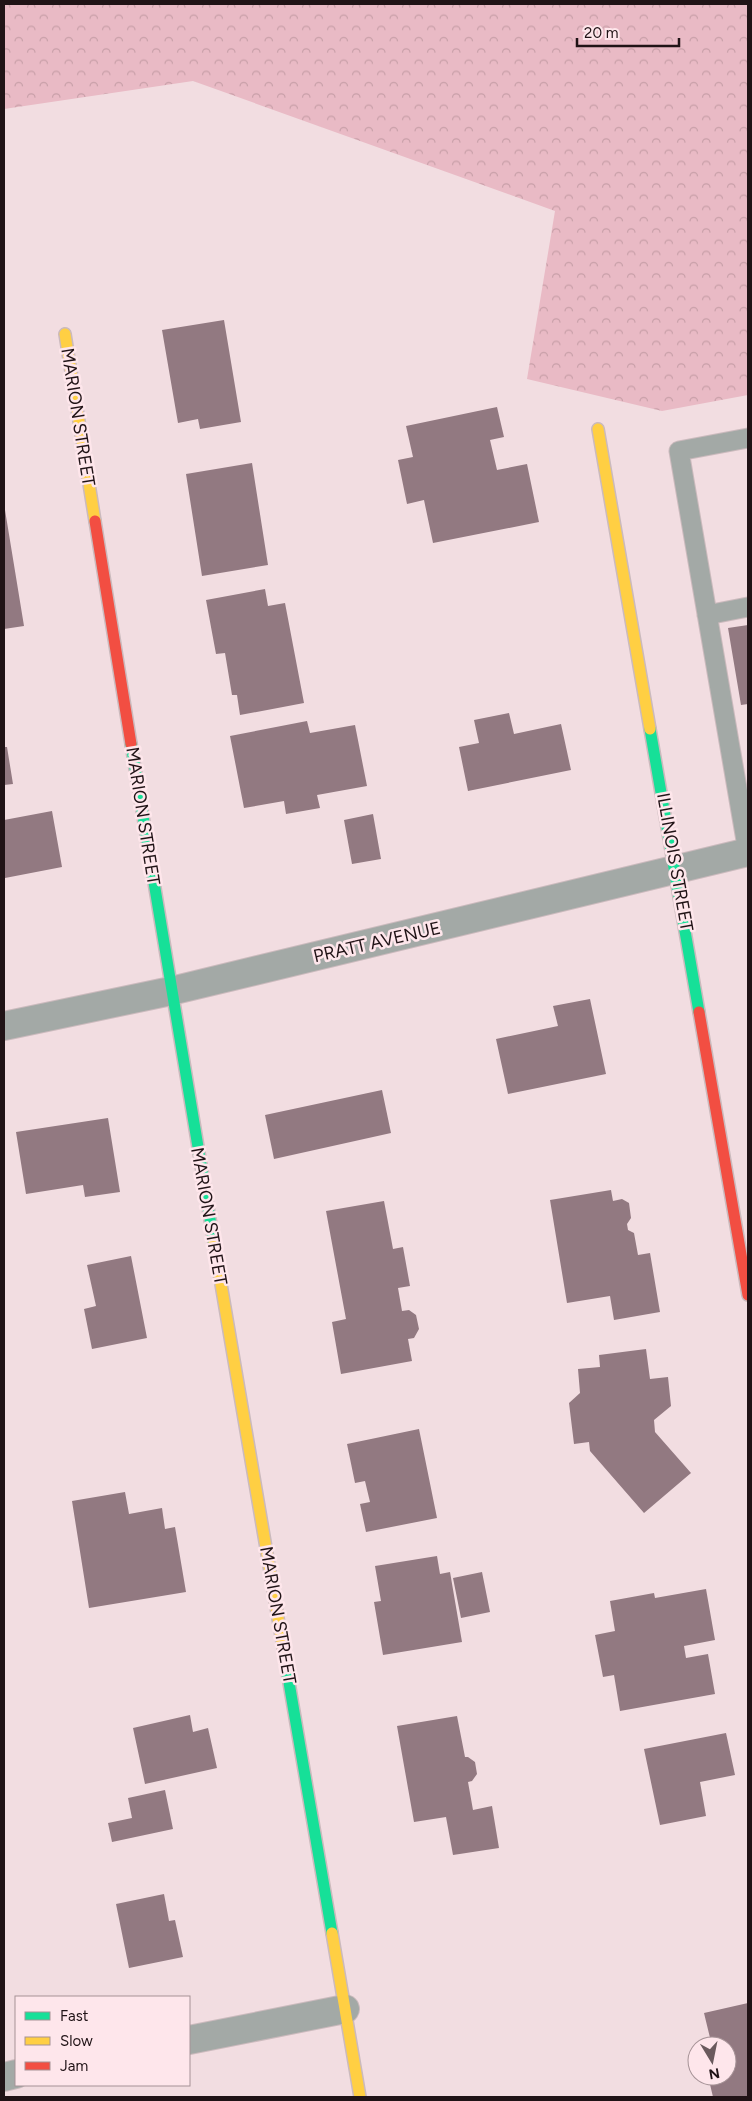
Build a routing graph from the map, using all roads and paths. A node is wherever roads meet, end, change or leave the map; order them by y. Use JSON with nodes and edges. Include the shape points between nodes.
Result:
{"nodes":[{"id":1,"x":65,"y":334,"type":"dead end"},
{"id":2,"x":598,"y":429,"type":"dead end"},
{"id":3,"x":748,"y":438,"type":"edge"},
{"id":4,"x":748,"y":607,"type":"edge"},
{"id":5,"x":707,"y":615,"type":"junction"},
{"id":6,"x":748,"y":852,"type":"edge"},
{"id":7,"x":676,"y":870,"type":"junction"},
{"id":8,"x":171,"y":991,"type":"junction"},
{"id":9,"x":4,"y":1026,"type":"edge"},
{"id":10,"x":748,"y":1295,"type":"edge"},
{"id":11,"x":344,"y":2008,"type":"junction"},
{"id":12,"x":190,"y":2040,"type":"edge"},
{"id":13,"x":360,"y":2097,"type":"edge"}],
"edges":[{"from":1,"to":8,"type":"street","name":"MARION STREET"},
{"from":2,"to":7,"type":"street","name":"ILLINOIS STREET"},
{"from":3,"to":5,"type":"lane","via":[[679,451]]},
{"from":4,"to":5,"type":"lane"},
{"from":5,"to":6,"type":"lane"},
{"from":6,"to":7,"type":"street","name":"PRATT AVENUE"},
{"from":7,"to":8,"type":"street","name":"PRATT AVENUE"},
{"from":7,"to":10,"type":"street","name":"ILLINOIS STREET"},
{"from":8,"to":9,"type":"street","name":"PRATT AVENUE"},
{"from":8,"to":11,"type":"street","name":"MARION STREET"},
{"from":11,"to":12,"type":"street"},
{"from":11,"to":13,"type":"street","name":"MARION STREET"}]}
